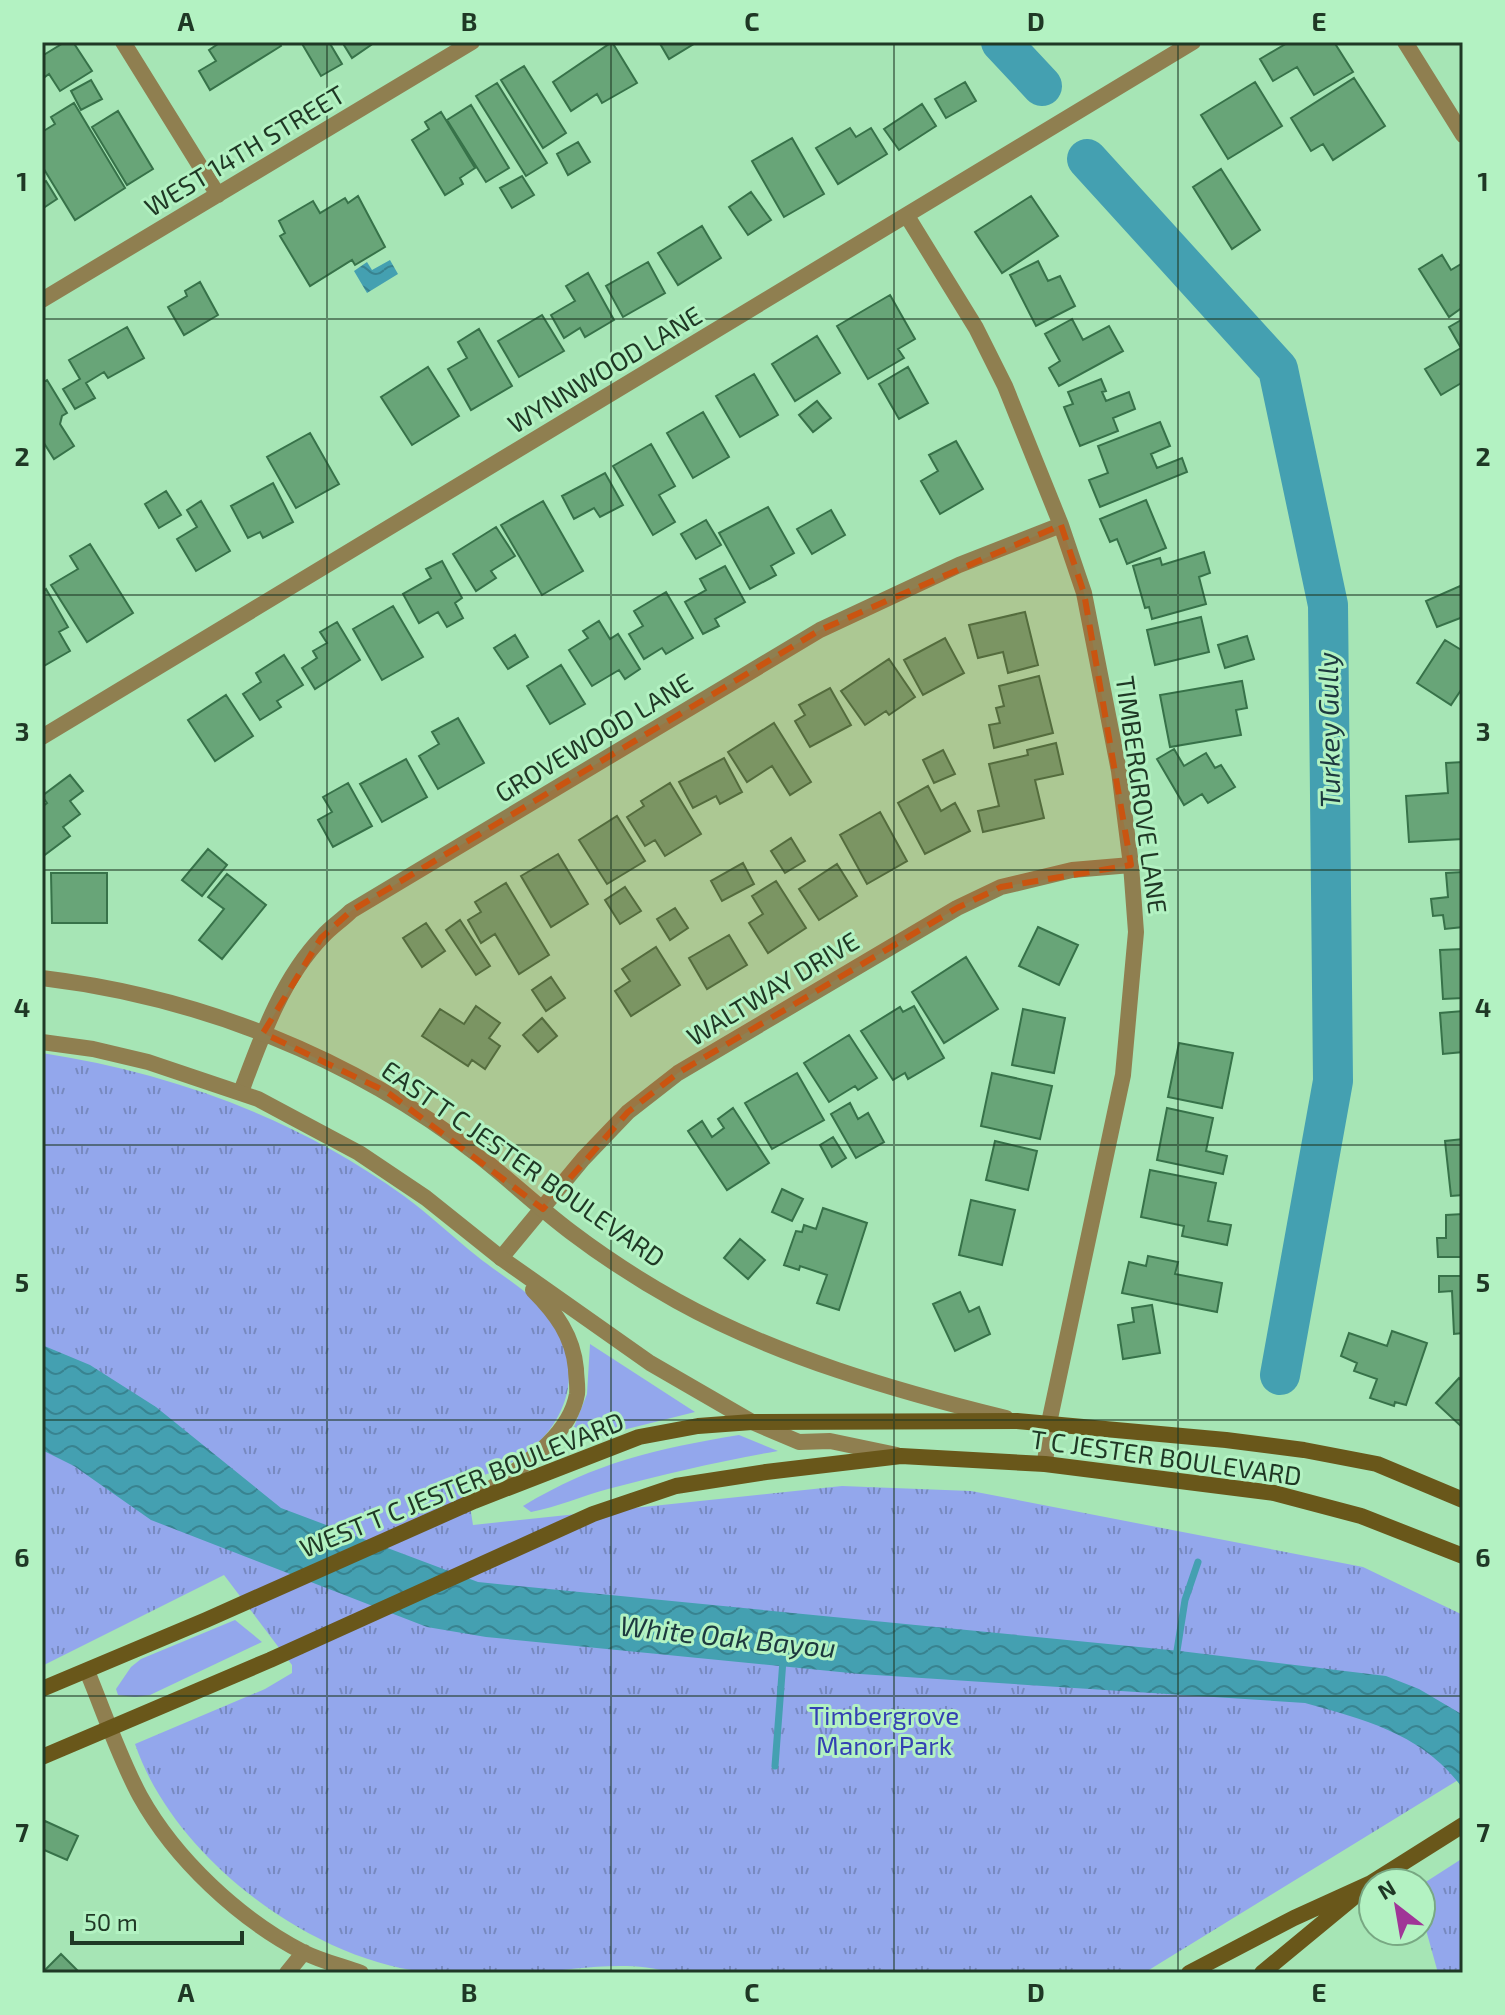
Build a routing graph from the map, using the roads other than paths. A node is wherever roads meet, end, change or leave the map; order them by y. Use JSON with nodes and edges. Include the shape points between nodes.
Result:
{"nodes":[{"id":1,"x":123,"y":42,"type":"edge"},
{"id":2,"x":472,"y":42,"type":"edge"},
{"id":3,"x":1193,"y":42,"type":"edge"},
{"id":4,"x":1405,"y":42,"type":"edge"},
{"id":5,"x":1463,"y":135,"type":"edge"},
{"id":6,"x":218,"y":195,"type":"junction"},
{"id":7,"x":907,"y":216,"type":"junction"},
{"id":8,"x":42,"y":300,"type":"edge"},
{"id":9,"x":1061,"y":525,"type":"junction"},
{"id":10,"x":42,"y":737,"type":"edge"},
{"id":11,"x":1131,"y":865,"type":"junction"},
{"id":12,"x":42,"y":978,"type":"edge"},
{"id":13,"x":263,"y":1033,"type":"junction"},
{"id":14,"x":42,"y":1042,"type":"edge"},
{"id":15,"x":241,"y":1092,"type":"junction"},
{"id":16,"x":543,"y":1209,"type":"junction"},
{"id":17,"x":501,"y":1258,"type":"junction"},
{"id":18,"x":1017,"y":1421,"type":"junction"},
{"id":19,"x":752,"y":1422,"type":"junction"},
{"id":20,"x":1049,"y":1423,"type":"junction"},
{"id":21,"x":901,"y":1456,"type":"junction"},
{"id":22,"x":1045,"y":1464,"type":"junction"},
{"id":23,"x":1463,"y":1500,"type":"edge"},
{"id":24,"x":474,"y":1501,"type":"junction"},
{"id":25,"x":1463,"y":1556,"type":"edge"},
{"id":26,"x":87,"y":1671,"type":"junction"},
{"id":27,"x":42,"y":1689,"type":"edge"},
{"id":28,"x":111,"y":1729,"type":"junction"},
{"id":29,"x":42,"y":1757,"type":"edge"},
{"id":30,"x":1463,"y":1825,"type":"edge"},
{"id":31,"x":1397,"y":1867,"type":"edge"},
{"id":32,"x":1357,"y":1889,"type":"edge"},
{"id":33,"x":1357,"y":1895,"type":"edge"},
{"id":34,"x":304,"y":1952,"type":"junction"},
{"id":35,"x":287,"y":1973,"type":"edge"},
{"id":36,"x":361,"y":1973,"type":"edge"},
{"id":37,"x":1189,"y":1973,"type":"edge"},
{"id":38,"x":1262,"y":1973,"type":"edge"}],
"edges":[{"from":1,"to":6,"type":"street"},
{"from":2,"to":6,"type":"street","name":"WEST 14TH STREET"},
{"from":3,"to":7,"type":"street","name":"WYNNWOOD LANE"},
{"from":4,"to":5,"type":"street"},
{"from":6,"to":8,"type":"street","name":"WEST 14TH STREET"},
{"from":7,"to":9,"type":"street","name":"TIMBERGROVE LANE","via":[[1005,386]]},
{"from":7,"to":10,"type":"street","name":"WYNNWOOD LANE"},
{"from":9,"to":11,"type":"street","name":"TIMBERGROVE LANE","via":[[1084,593],[1119,771]]},
{"from":9,"to":13,"type":"street","name":"GROVEWOOD LANE","via":[[959,565],[820,630],[351,911],[321,938],[287,985]]},
{"from":11,"to":16,"type":"street","name":"WALTWAY DRIVE","via":[[1072,870],[1001,887],[944,916],[678,1073],[628,1112]]},
{"from":11,"to":20,"type":"street","name":"TIMBERGROVE LANE","via":[[1136,932],[1123,1075]]},
{"from":12,"to":13,"type":"street","name":"EAST T C JESTER BOULEVARD","via":[[177,1003]]},
{"from":13,"to":15,"type":"street","name":"GROVEWOOD LANE"},
{"from":13,"to":16,"type":"street","name":"EAST T C JESTER BOULEVARD","via":[[387,1092]]},
{"from":14,"to":15,"type":"street","via":[[148,1062]]},
{"from":15,"to":17,"type":"street","via":[[359,1153]]},
{"from":16,"to":17,"type":"street","name":"WALTWAY DRIVE"},
{"from":16,"to":18,"type":"street","name":"EAST T C JESTER BOULEVARD","via":[[676,1300],[747,1337],[921,1397]]},
{"from":17,"to":19,"type":"street","via":[[650,1363]]},
{"from":17,"to":24,"type":"street","via":[[554,1311],[574,1349],[577,1393],[563,1426],[542,1449]]},
{"from":18,"to":19,"type":"main road","name":"WEST T C JESTER BOULEVARD"},
{"from":18,"to":20,"type":"main road","name":"T C JESTER BOULEVARD"},
{"from":19,"to":21,"type":"street","via":[[799,1442],[830,1441]]},
{"from":19,"to":24,"type":"main road","name":"WEST T C JESTER BOULEVARD","via":[[639,1437]]},
{"from":20,"to":22,"type":"street","name":"TIMBERGROVE LANE"},
{"from":20,"to":23,"type":"main road","name":"T C JESTER BOULEVARD","via":[[1304,1450],[1377,1464]]},
{"from":21,"to":22,"type":"main road","name":"T C JESTER BOULEVARD"},
{"from":21,"to":28,"type":"main road","via":[[676,1486],[593,1514]]},
{"from":22,"to":25,"type":"main road","name":"T C JESTER BOULEVARD","via":[[1274,1493],[1361,1516]]},
{"from":24,"to":26,"type":"main road","name":"WEST T C JESTER BOULEVARD"},
{"from":26,"to":27,"type":"main road","name":"WEST T C JESTER BOULEVARD"},
{"from":26,"to":28,"type":"street"},
{"from":28,"to":29,"type":"main road"},
{"from":28,"to":34,"type":"street","via":[[140,1795],[197,1873],[238,1910]]},
{"from":30,"to":31,"type":"main road"},
{"from":32,"to":37,"type":"main road"},
{"from":33,"to":38,"type":"main road"},
{"from":34,"to":35,"type":"street"},
{"from":34,"to":36,"type":"street"}]}
